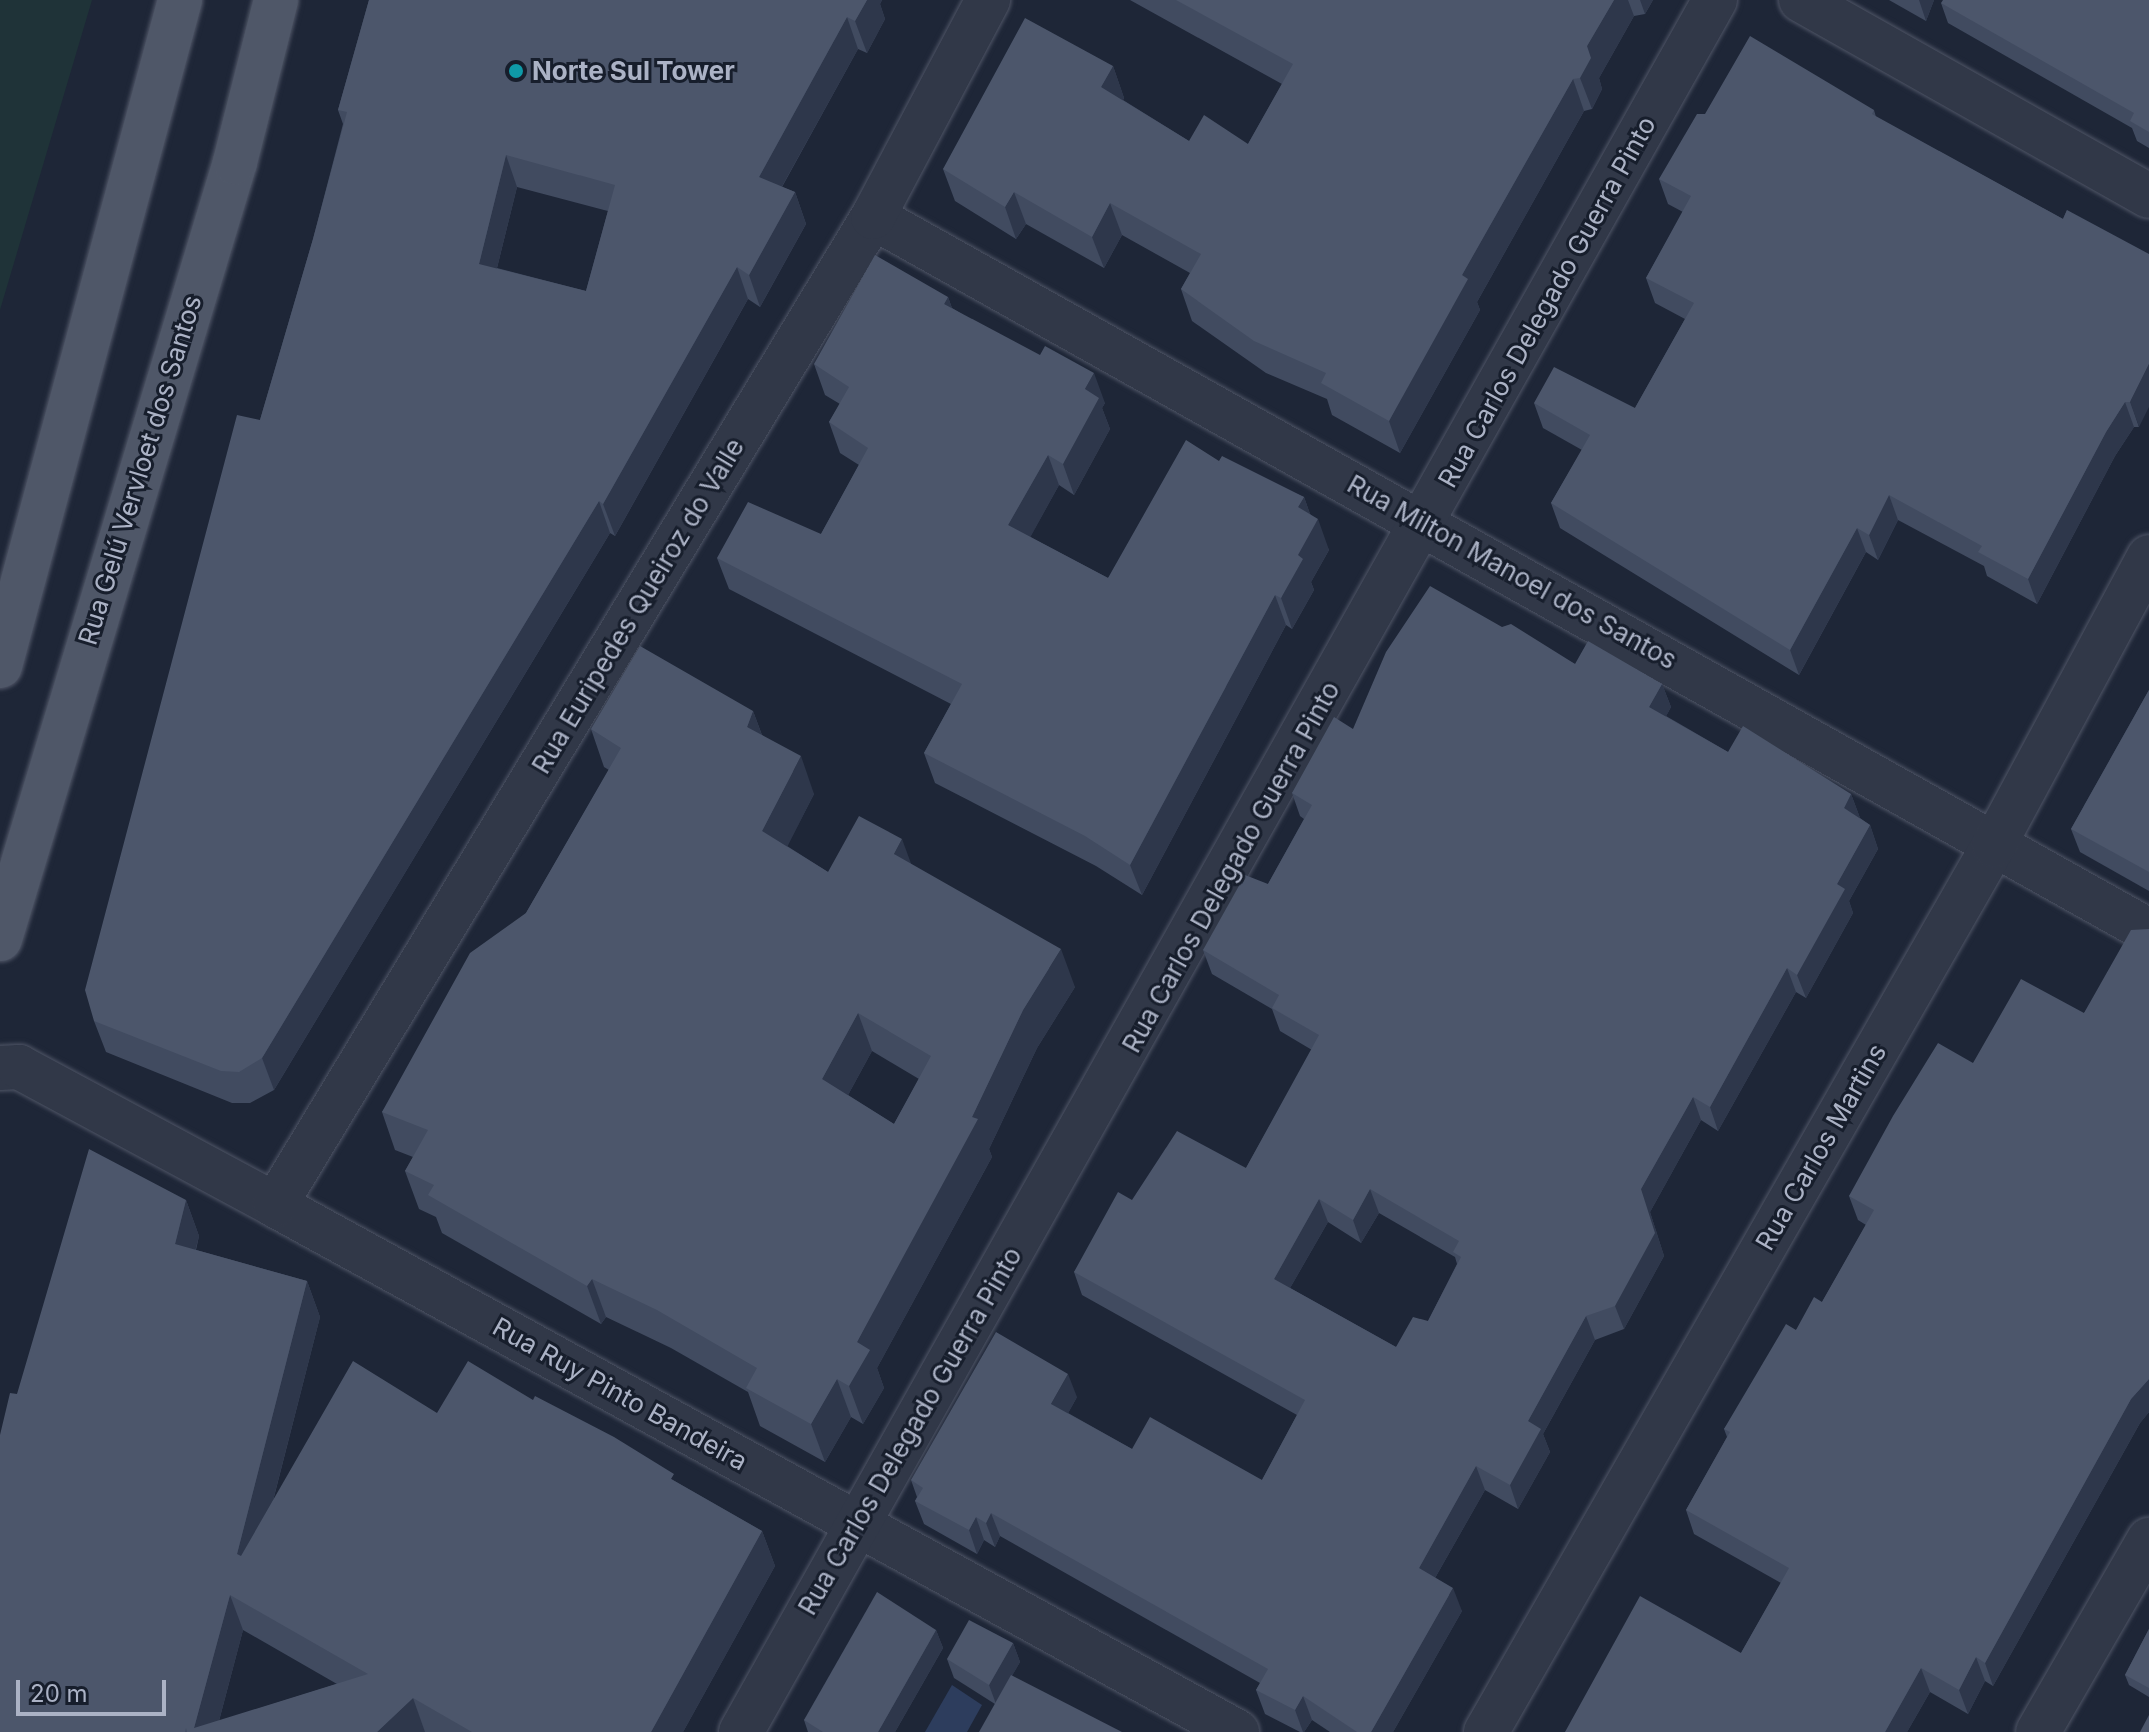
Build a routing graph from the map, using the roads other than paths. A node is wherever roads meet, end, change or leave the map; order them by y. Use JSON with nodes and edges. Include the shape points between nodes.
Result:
{"nodes":[{"id":1,"x":180,"y":0,"type":"edge"},
{"id":2,"x":276,"y":0,"type":"edge"},
{"id":3,"x":988,"y":0,"type":"edge"},
{"id":4,"x":1715,"y":0,"type":"edge"},
{"id":5,"x":1801,"y":0,"type":"edge"},
{"id":6,"x":2149,"y":196,"type":"edge"},
{"id":7,"x":873,"y":217,"type":"junction"},
{"id":8,"x":1424,"y":522,"type":"junction"},
{"id":9,"x":2149,"y":557,"type":"edge"},
{"id":10,"x":0,"y":666,"type":"edge"},
{"id":11,"x":1994,"y":845,"type":"junction"},
{"id":12,"x":2149,"y":931,"type":"edge"},
{"id":13,"x":0,"y":939,"type":"edge"},
{"id":14,"x":0,"y":1068,"type":"edge"},
{"id":15,"x":275,"y":1205,"type":"junction"},
{"id":16,"x":856,"y":1524,"type":"junction"},
{"id":17,"x":2149,"y":1540,"type":"edge"},
{"id":18,"x":741,"y":1732,"type":"edge"},
{"id":19,"x":1237,"y":1732,"type":"edge"},
{"id":20,"x":1486,"y":1732,"type":"edge"},
{"id":21,"x":2038,"y":1732,"type":"edge"}],
"edges":[{"from":1,"to":10,"type":"main road"},
{"from":2,"to":13,"type":"main road","name":"Rua Gelú Vervloet dos Santos","via":[[235,162]]},
{"from":3,"to":7,"type":"street","name":"Rua Euripedes Queiroz do Valle"},
{"from":4,"to":8,"type":"street","name":"Rua Carlos Delegado Guerra Pinto"},
{"from":5,"to":6,"type":"street"},
{"from":7,"to":8,"type":"street","name":"Rua Milton Manoel dos Santos"},
{"from":7,"to":15,"type":"street","name":"Rua Euripedes Queiroz do Valle"},
{"from":8,"to":11,"type":"street","name":"Rua Milton Manoel dos Santos"},
{"from":8,"to":16,"type":"street","name":"Rua Carlos Delegado Guerra Pinto"},
{"from":9,"to":11,"type":"street","name":"Rua Carlos Martins"},
{"from":11,"to":12,"type":"street","name":"Rua Milton Manoel dos Santos"},
{"from":11,"to":20,"type":"street","name":"Rua Carlos Martins"},
{"from":14,"to":15,"type":"street","name":"Rua Ruy Pinto Bandeira","via":[[19,1067]]},
{"from":15,"to":16,"type":"street","name":"Rua Ruy Pinto Bandeira"},
{"from":16,"to":18,"type":"street","name":"Rua Carlos Delegado Guerra Pinto"},
{"from":16,"to":19,"type":"street","name":"Rua Ruy Pinto Bandeira"},
{"from":17,"to":21,"type":"street"}]}
